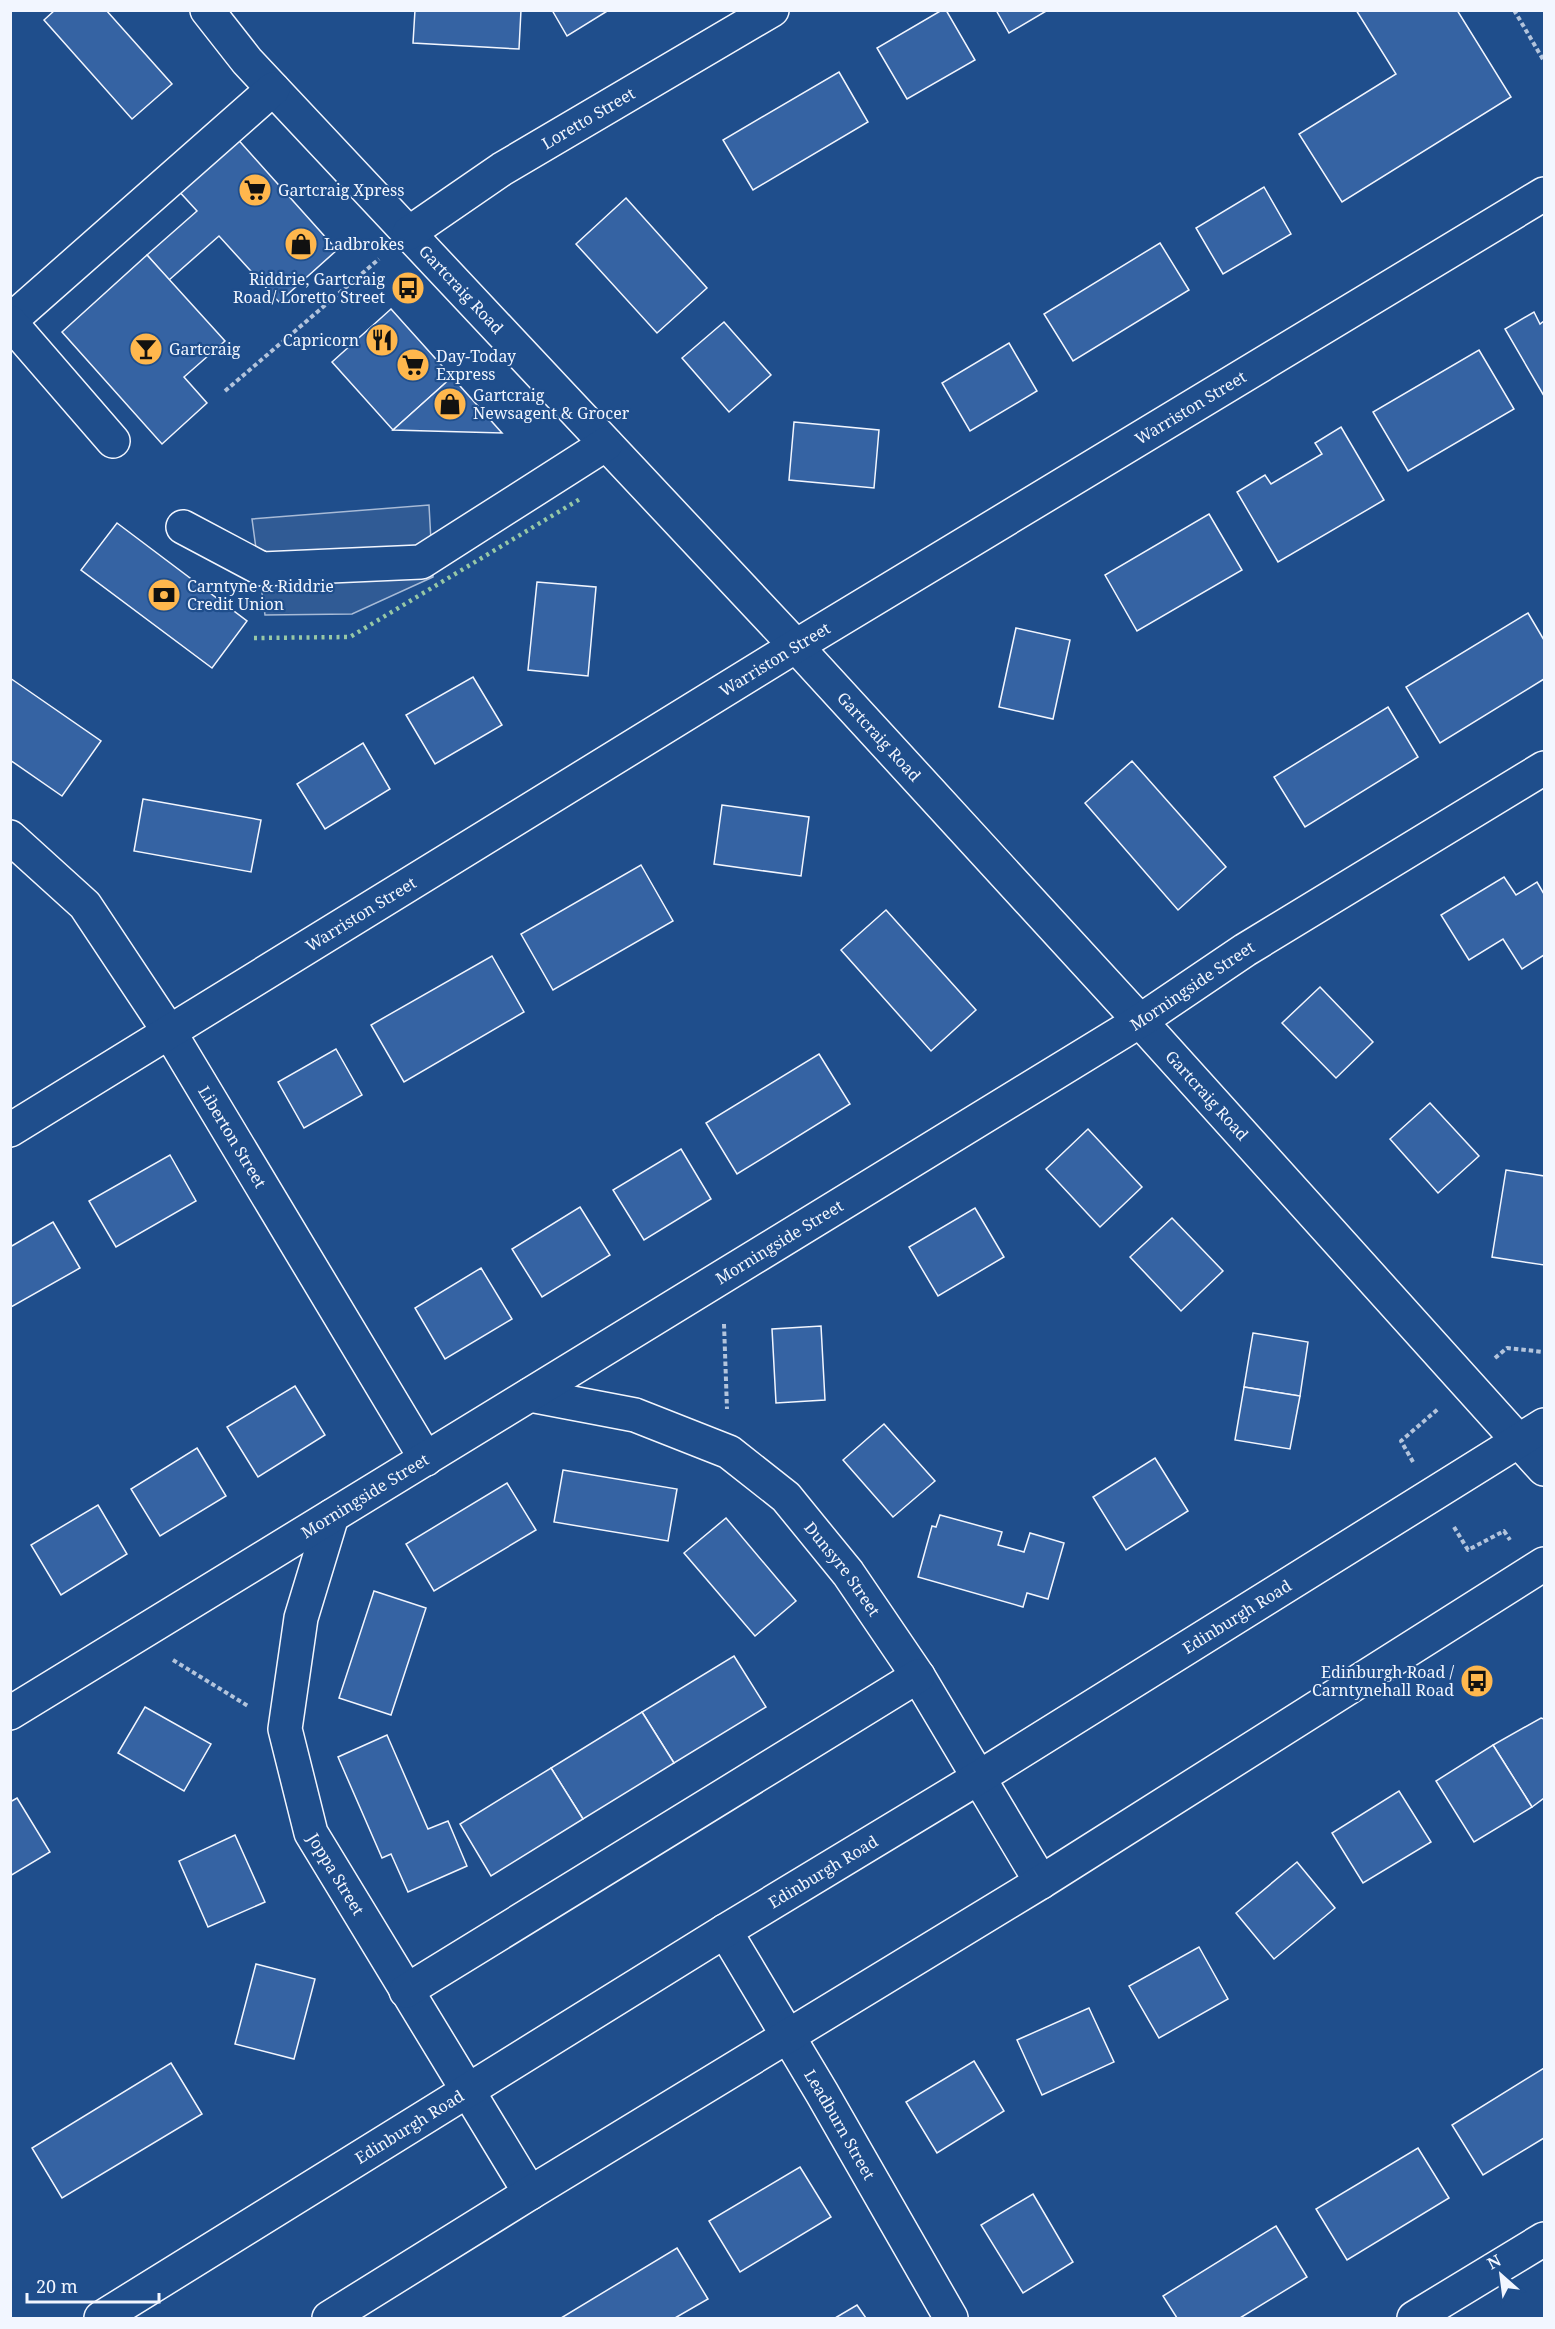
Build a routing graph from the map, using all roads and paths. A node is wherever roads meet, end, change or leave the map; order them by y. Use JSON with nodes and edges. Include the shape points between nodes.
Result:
{"nodes":[{"id":1,"x":207,"y":10,"type":"edge"},
{"id":2,"x":772,"y":10,"type":"edge"},
{"id":3,"x":1514,"y":10,"type":"edge"},
{"id":4,"x":1545,"y":61,"type":"edge"},
{"id":5,"x":273,"y":89,"type":"junction"},
{"id":6,"x":1545,"y":194,"type":"edge"},
{"id":7,"x":409,"y":233,"type":"junction"},
{"id":8,"x":10,"y":322,"type":"edge"},
{"id":9,"x":225,"y":391,"type":"dead end"},
{"id":10,"x":113,"y":441,"type":"dead end"},
{"id":11,"x":606,"y":444,"type":"junction"},
{"id":12,"x":183,"y":527,"type":"dead end"},
{"id":13,"x":796,"y":646,"type":"junction"},
{"id":14,"x":1545,"y":768,"type":"edge"},
{"id":15,"x":10,"y":837,"type":"edge"},
{"id":16,"x":1140,"y":1021,"type":"junction"},
{"id":17,"x":170,"y":1033,"type":"junction"},
{"id":18,"x":10,"y":1130,"type":"edge"},
{"id":19,"x":722,"y":1277,"type":"junction"},
{"id":20,"x":1507,"y":1348,"type":"dead end"},
{"id":21,"x":1545,"y":1352,"type":"edge"},
{"id":22,"x":531,"y":1395,"type":"junction"},
{"id":23,"x":1532,"y":1433,"type":"edge"},
{"id":24,"x":729,"y":1452,"type":"junction"},
{"id":25,"x":426,"y":1459,"type":"junction"},
{"id":26,"x":1545,"y":1469,"type":"edge"},
{"id":27,"x":332,"y":1516,"type":"junction"},
{"id":28,"x":1545,"y":1564,"type":"edge"},
{"id":29,"x":135,"y":1637,"type":"junction"},
{"id":30,"x":918,"y":1676,"type":"junction"},
{"id":31,"x":10,"y":1713,"type":"edge"},
{"id":32,"x":285,"y":1729,"type":"junction"},
{"id":33,"x":978,"y":1778,"type":"junction"},
{"id":34,"x":1041,"y":1882,"type":"junction"},
{"id":35,"x":725,"y":1931,"type":"junction"},
{"id":36,"x":406,"y":1991,"type":"junction"},
{"id":37,"x":788,"y":2037,"type":"junction"},
{"id":38,"x":467,"y":2091,"type":"junction"},
{"id":39,"x":530,"y":2193,"type":"junction"},
{"id":40,"x":1544,"y":2240,"type":"edge"},
{"id":41,"x":101,"y":2319,"type":"edge"},
{"id":42,"x":329,"y":2319,"type":"edge"},
{"id":43,"x":951,"y":2319,"type":"edge"},
{"id":44,"x":1414,"y":2319,"type":"edge"}],
"edges":[{"from":1,"to":5,"type":"street","name":"Gartcraig Road"},
{"from":2,"to":7,"type":"street","name":"Loretto Street","via":[[502,169]]},
{"from":3,"to":4,"type":"path"},
{"from":5,"to":7,"type":"street","name":"Gartcraig Road"},
{"from":5,"to":8,"type":"street"},
{"from":6,"to":13,"type":"street","name":"Warriston Street"},
{"from":7,"to":9,"type":"path"},
{"from":7,"to":11,"type":"street","name":"Gartcraig Road"},
{"from":8,"to":10,"type":"street"},
{"from":11,"to":12,"type":"street","via":[[421,562],[262,569]]},
{"from":11,"to":13,"type":"street","name":"Gartcraig Road"},
{"from":13,"to":16,"type":"street","name":"Gartcraig Road"},
{"from":13,"to":17,"type":"street","name":"Warriston Street"},
{"from":14,"to":16,"type":"street","name":"Morningside Street","via":[[1245,950]]},
{"from":15,"to":17,"type":"street","name":"Liberton Street","via":[[85,905]]},
{"from":16,"to":19,"type":"street","name":"Morningside Street"},
{"from":16,"to":23,"type":"street","name":"Gartcraig Road"},
{"from":17,"to":18,"type":"street","name":"Warriston Street"},
{"from":17,"to":25,"type":"street","name":"Liberton Street"},
{"from":19,"to":22,"type":"street","name":"Morningside Street"},
{"from":19,"to":24,"type":"path"},
{"from":20,"to":21,"type":"path"},
{"from":22,"to":24,"type":"street","name":"Dunsyre Street","via":[[635,1415]]},
{"from":22,"to":25,"type":"street","name":"Morningside Street"},
{"from":23,"to":26,"type":"street","name":"Gartcraig Road"},
{"from":23,"to":33,"type":"street","name":"Edinburgh Road"},
{"from":24,"to":30,"type":"street","name":"Dunsyre Street","via":[[786,1497],[848,1573]]},
{"from":25,"to":27,"type":"street","name":"Morningside Street"},
{"from":27,"to":29,"type":"street","name":"Morningside Street"},
{"from":27,"to":32,"type":"street","name":"Joppa Street","via":[[301,1618]]},
{"from":28,"to":34,"type":"street"},
{"from":29,"to":31,"type":"street","name":"Morningside Street"},
{"from":29,"to":32,"type":"path"},
{"from":30,"to":33,"type":"street","name":"Dunsyre Street"},
{"from":30,"to":36,"type":"street"},
{"from":32,"to":36,"type":"street","name":"Joppa Street","via":[[311,1833]]},
{"from":33,"to":34,"type":"street","name":"Dunsyre Street"},
{"from":33,"to":35,"type":"street","name":"Edinburgh Road"},
{"from":34,"to":37,"type":"street"},
{"from":35,"to":37,"type":"street","name":"Leadburn Street"},
{"from":35,"to":38,"type":"street","name":"Edinburgh Road"},
{"from":36,"to":38,"type":"street","name":"Joppa Street"},
{"from":37,"to":39,"type":"street"},
{"from":37,"to":43,"type":"street","name":"Leadburn Street"},
{"from":38,"to":39,"type":"street","name":"Joppa Street"},
{"from":38,"to":41,"type":"street","name":"Edinburgh Road"},
{"from":39,"to":42,"type":"street"},
{"from":40,"to":44,"type":"street"}]}
